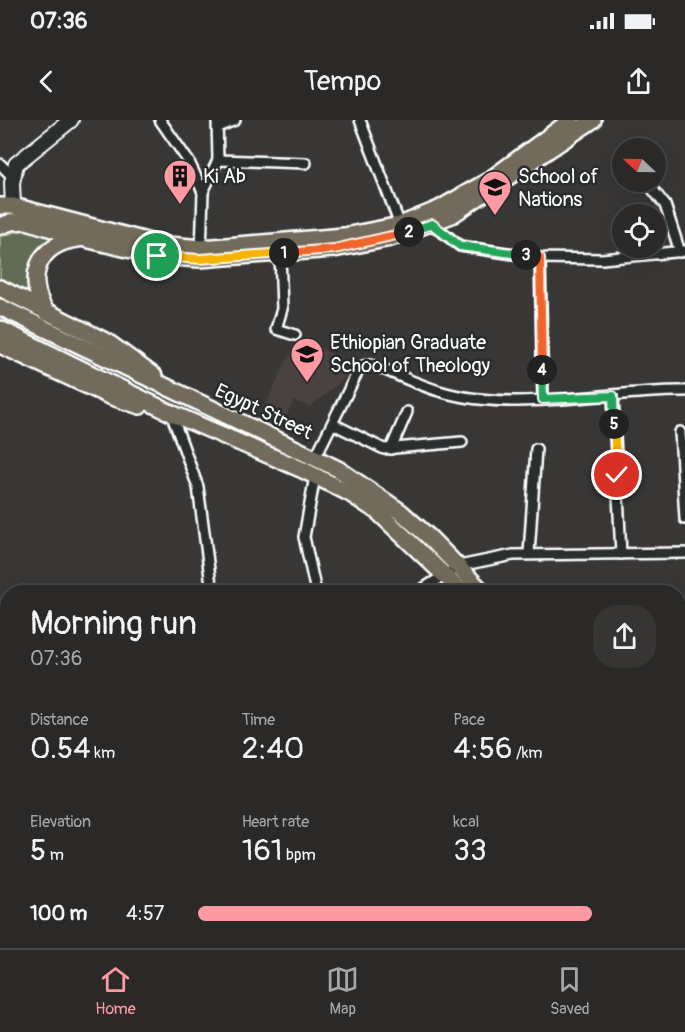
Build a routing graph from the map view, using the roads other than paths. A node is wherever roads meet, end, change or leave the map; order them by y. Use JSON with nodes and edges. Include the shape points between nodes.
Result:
{"nodes":[{"id":1,"x":71,"y":120,"type":"edge"},
{"id":2,"x":160,"y":120,"type":"edge"},
{"id":3,"x":235,"y":120,"type":"edge"},
{"id":4,"x":360,"y":120,"type":"edge"},
{"id":5,"x":571,"y":120,"type":"edge"},
{"id":6,"x":593,"y":120,"type":"edge"},
{"id":7,"x":218,"y":124,"type":"edge"},
{"id":8,"x":218,"y":160,"type":"junction"},
{"id":9,"x":306,"y":163,"type":"dead end"},
{"id":10,"x":0,"y":164,"type":"edge"},
{"id":11,"x":13,"y":177,"type":"junction"},
{"id":12,"x":203,"y":192,"type":"junction"},
{"id":13,"x":654,"y":192,"type":"edge"},
{"id":14,"x":6,"y":206,"type":"edge"},
{"id":15,"x":432,"y":224,"type":"junction"},
{"id":16,"x":400,"y":225,"type":"junction"},
{"id":17,"x":0,"y":226,"type":"edge"},
{"id":18,"x":81,"y":238,"type":"junction"},
{"id":19,"x":345,"y":241,"type":"junction"},
{"id":20,"x":682,"y":251,"type":"edge"},
{"id":21,"x":201,"y":254,"type":"junction"},
{"id":22,"x":280,"y":254,"type":"junction"},
{"id":23,"x":540,"y":258,"type":"junction"},
{"id":24,"x":0,"y":288,"type":"edge"},
{"id":25,"x":0,"y":307,"type":"edge"},
{"id":26,"x":48,"y":314,"type":"junction"},
{"id":27,"x":0,"y":329,"type":"edge"},
{"id":28,"x":295,"y":335,"type":"dead end"},
{"id":29,"x":0,"y":345,"type":"edge"},
{"id":30,"x":164,"y":387,"type":"junction"},
{"id":31,"x":685,"y":392,"type":"edge"},
{"id":32,"x":613,"y":396,"type":"junction"},
{"id":33,"x":543,"y":399,"type":"junction"},
{"id":34,"x":169,"y":411,"type":"junction"},
{"id":35,"x":407,"y":412,"type":"dead end"},
{"id":36,"x":333,"y":424,"type":"junction"},
{"id":37,"x":680,"y":432,"type":"dead end"},
{"id":38,"x":462,"y":442,"type":"dead end"},
{"id":39,"x":536,"y":448,"type":"dead end"},
{"id":40,"x":391,"y":450,"type":"junction"},
{"id":41,"x":315,"y":458,"type":"junction"},
{"id":42,"x":315,"y":476,"type":"junction"},
{"id":43,"x":685,"y":519,"type":"edge"},
{"id":44,"x":685,"y":553,"type":"edge"},
{"id":45,"x":529,"y":554,"type":"junction"},
{"id":46,"x":621,"y":554,"type":"junction"},
{"id":47,"x":459,"y":566,"type":"junction"},
{"id":48,"x":446,"y":575,"type":"junction"},
{"id":49,"x":211,"y":585,"type":"edge"},
{"id":50,"x":314,"y":585,"type":"edge"},
{"id":51,"x":430,"y":585,"type":"edge"},
{"id":52,"x":455,"y":585,"type":"edge"},
{"id":53,"x":477,"y":585,"type":"edge"}],
"edges":[{"from":1,"to":11,"type":"street","via":[[22,158]]},
{"from":2,"to":12,"type":"street","via":[[189,162]]},
{"from":3,"to":7,"type":"street"},
{"from":4,"to":16,"type":"street"},
{"from":5,"to":16,"type":"main road","via":[[466,195]]},
{"from":6,"to":15,"type":"main road","via":[[492,190]]},
{"from":7,"to":8,"type":"street"},
{"from":8,"to":9,"type":"street"},
{"from":8,"to":12,"type":"street"},
{"from":10,"to":11,"type":"street"},
{"from":11,"to":14,"type":"street"},
{"from":12,"to":21,"type":"street"},
{"from":13,"to":20,"type":"street","via":[[665,206]]},
{"from":14,"to":21,"type":"main road"},
{"from":15,"to":19,"type":"main road","via":[[391,238]]},
{"from":15,"to":23,"type":"street","via":[[460,246]]},
{"from":16,"to":19,"type":"main road"},
{"from":17,"to":18,"type":"main road","via":[[27,221]]},
{"from":18,"to":21,"type":"main road","via":[[142,254]]},
{"from":18,"to":26,"type":"main road","via":[[59,243],[45,253],[37,268],[36,290]]},
{"from":19,"to":21,"type":"main road"},
{"from":19,"to":22,"type":"main road"},
{"from":20,"to":23,"type":"street","via":[[602,259]]},
{"from":21,"to":22,"type":"main road"},
{"from":22,"to":28,"type":"street","via":[[282,309],[276,329]]},
{"from":23,"to":33,"type":"street"},
{"from":24,"to":26,"type":"main road"},
{"from":25,"to":30,"type":"main road","name":"Egypt Street"},
{"from":26,"to":30,"type":"main road","via":[[124,352]]},
{"from":27,"to":34,"type":"main road","name":"Egypt Street"},
{"from":29,"to":34,"type":"main road","via":[[109,396],[146,409]]},
{"from":30,"to":41,"type":"main road","name":"Egypt Street"},
{"from":31,"to":32,"type":"street"},
{"from":32,"to":33,"type":"street"},
{"from":32,"to":46,"type":"street"},
{"from":33,"to":36,"type":"street","via":[[440,391],[371,364],[358,371]]},
{"from":34,"to":42,"type":"main road","name":"Egypt Street"},
{"from":34,"to":49,"type":"street","via":[[198,487]]},
{"from":35,"to":40,"type":"street"},
{"from":36,"to":40,"type":"street"},
{"from":36,"to":41,"type":"street"},
{"from":37,"to":43,"type":"street"},
{"from":38,"to":40,"type":"street"},
{"from":39,"to":45,"type":"street"},
{"from":41,"to":47,"type":"main road","name":"Egypt Street","via":[[380,496]]},
{"from":42,"to":48,"type":"main road","name":"Egypt Street","via":[[378,513]]},
{"from":42,"to":50,"type":"street","via":[[304,537]]},
{"from":44,"to":46,"type":"street"},
{"from":45,"to":46,"type":"street"},
{"from":45,"to":47,"type":"street"},
{"from":47,"to":48,"type":"street"},
{"from":47,"to":53,"type":"main road","name":"Egypt Street"},
{"from":48,"to":51,"type":"street"},
{"from":48,"to":52,"type":"main road","name":"Egypt Street"}]}
